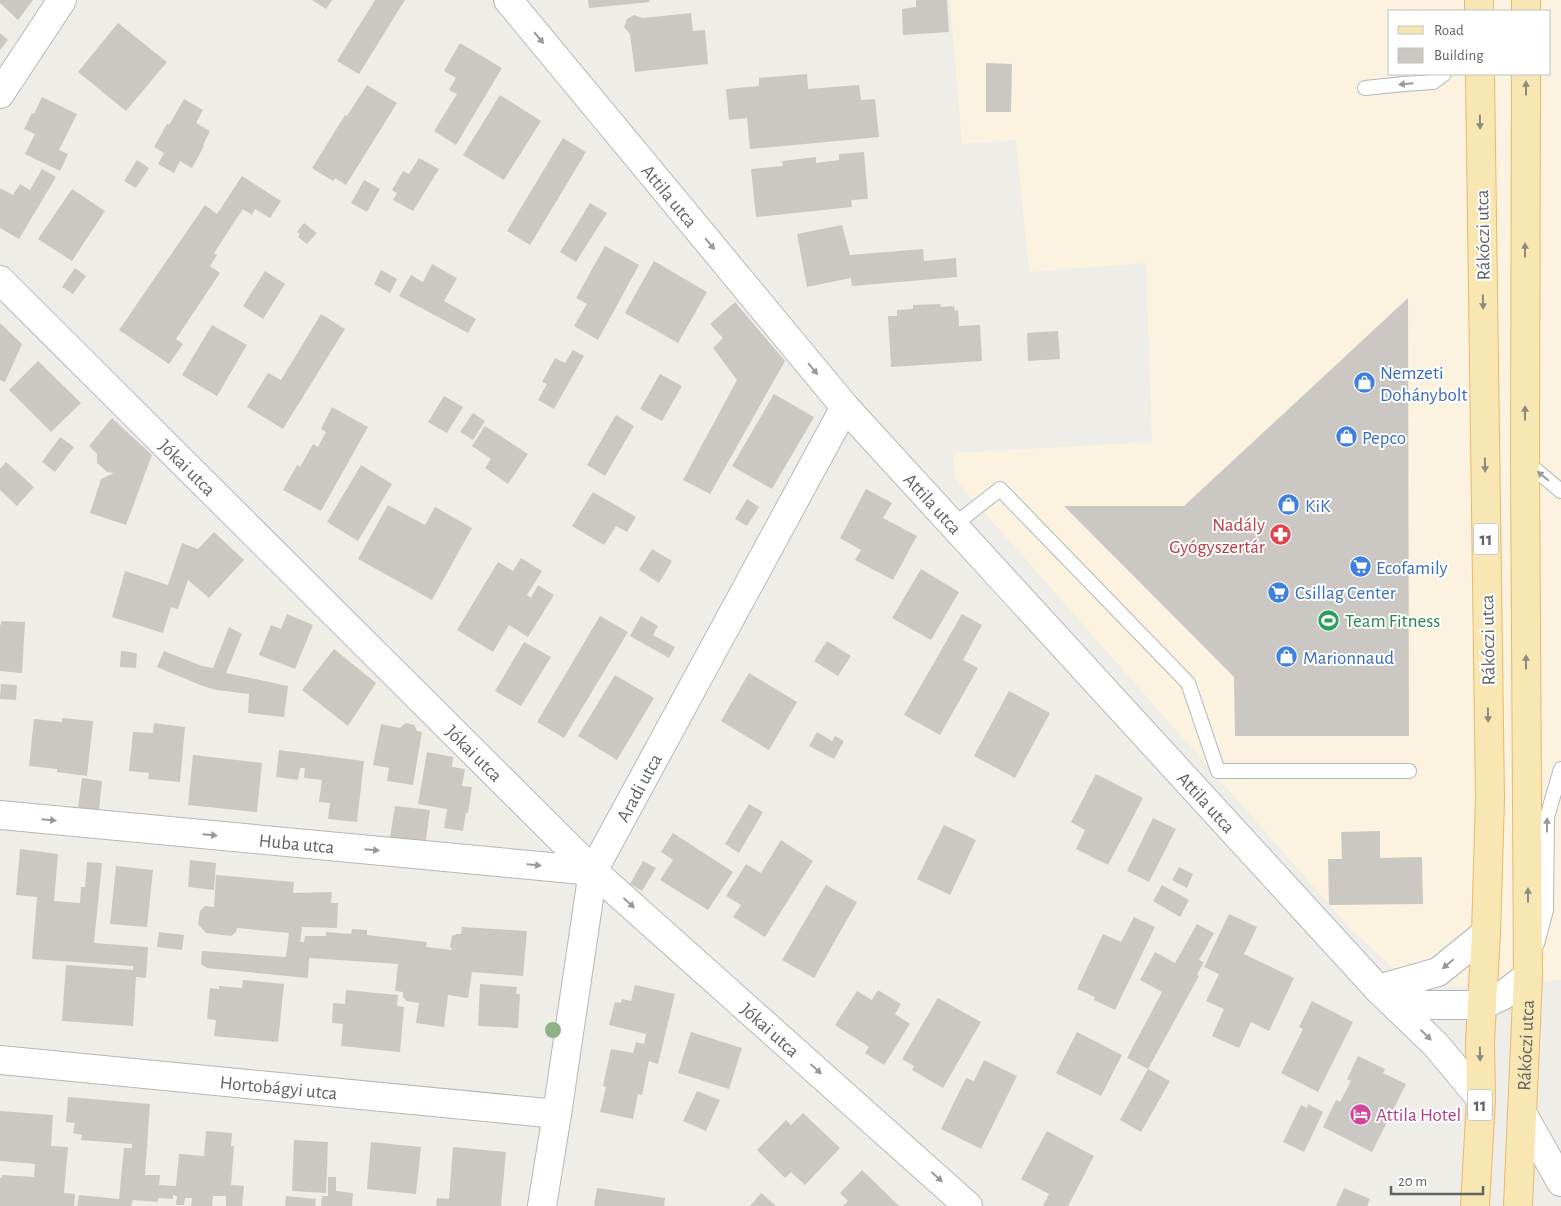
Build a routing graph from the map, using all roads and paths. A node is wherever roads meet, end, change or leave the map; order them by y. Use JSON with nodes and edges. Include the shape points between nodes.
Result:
{"nodes":[{"id":1,"x":62,"y":0,"type":"edge"},
{"id":2,"x":508,"y":0,"type":"edge"},
{"id":3,"x":1443,"y":75,"type":"edge"},
{"id":4,"x":1480,"y":75,"type":"edge"},
{"id":5,"x":1526,"y":75,"type":"edge"},
{"id":6,"x":1365,"y":88,"type":"dead end"},
{"id":7,"x":0,"y":94,"type":"edge"},
{"id":8,"x":0,"y":280,"type":"edge"},
{"id":9,"x":845,"y":407,"type":"junction"},
{"id":10,"x":1525,"y":461,"type":"junction"},
{"id":11,"x":1561,"y":491,"type":"edge"},
{"id":12,"x":954,"y":525,"type":"junction"},
{"id":13,"x":1561,"y":770,"type":"edge"},
{"id":14,"x":1409,"y":771,"type":"dead end"},
{"id":15,"x":0,"y":815,"type":"edge"},
{"id":16,"x":593,"y":870,"type":"junction"},
{"id":17,"x":1486,"y":932,"type":"junction"},
{"id":18,"x":1528,"y":976,"type":"junction"},
{"id":19,"x":1378,"y":989,"type":"junction"},
{"id":20,"x":1482,"y":1005,"type":"junction"},
{"id":21,"x":0,"y":1060,"type":"edge"},
{"id":22,"x":1480,"y":1098,"type":"junction"},
{"id":23,"x":1522,"y":1113,"type":"junction"},
{"id":24,"x":557,"y":1114,"type":"junction"},
{"id":25,"x":1561,"y":1182,"type":"edge"},
{"id":26,"x":542,"y":1206,"type":"edge"},
{"id":27,"x":968,"y":1206,"type":"edge"},
{"id":28,"x":1475,"y":1206,"type":"edge"},
{"id":29,"x":1518,"y":1206,"type":"edge"}],
"edges":[{"from":1,"to":7,"type":"street"},
{"from":2,"to":9,"type":"street","name":"Attila utca","one_way":true},
{"from":3,"to":6,"type":"lane","one_way":true,"via":[[1433,82]]},
{"from":4,"to":17,"type":"main road","name":"Rákóczi utca","number":"11","one_way":true,"via":[[1490,799]]},
{"from":10,"to":5,"type":"main road","name":"Rákóczi utca","number":"11","one_way":true},
{"from":8,"to":16,"type":"street","name":"Jókai utca"},
{"from":9,"to":12,"type":"street","name":"Attila utca"},
{"from":9,"to":16,"type":"street","name":"Aradi utca"},
{"from":11,"to":10,"type":"lane","one_way":true},
{"from":18,"to":10,"type":"main road","name":"Rákóczi utca","number":"11","one_way":true},
{"from":12,"to":14,"type":"lane","via":[[1000,489],[1188,683],[1218,771]]},
{"from":12,"to":19,"type":"street","name":"Attila utca"},
{"from":18,"to":13,"type":"lane","one_way":true,"via":[[1546,910],[1547,817]]},
{"from":15,"to":16,"type":"street","name":"Huba utca","one_way":true},
{"from":16,"to":24,"type":"street","name":"Aradi utca"},
{"from":16,"to":27,"type":"street","name":"Jókai utca","one_way":true},
{"from":17,"to":19,"type":"street","one_way":true,"via":[[1438,972]]},
{"from":17,"to":20,"type":"main road","name":"Rákóczi utca","number":"11"},
{"from":18,"to":20,"type":"street","name":"Attila utca","via":[[1502,996]]},
{"from":18,"to":23,"type":"main road","name":"Rákóczi utca","number":"11"},
{"from":19,"to":20,"type":"street","name":"Attila utca","via":[[1425,1005]]},
{"from":19,"to":22,"type":"street","name":"Attila utca","one_way":true,"via":[[1436,1045]]},
{"from":20,"to":22,"type":"main road","name":"Rákóczi utca","number":"11","one_way":true},
{"from":21,"to":24,"type":"street","name":"Hortobágyi utca"},
{"from":22,"to":28,"type":"main road","name":"Rákóczi utca","number":"11"},
{"from":23,"to":25,"type":"street"},
{"from":23,"to":29,"type":"main road","name":"Rákóczi utca","number":"11"},
{"from":24,"to":26,"type":"street","name":"Aradi utca"}]}
